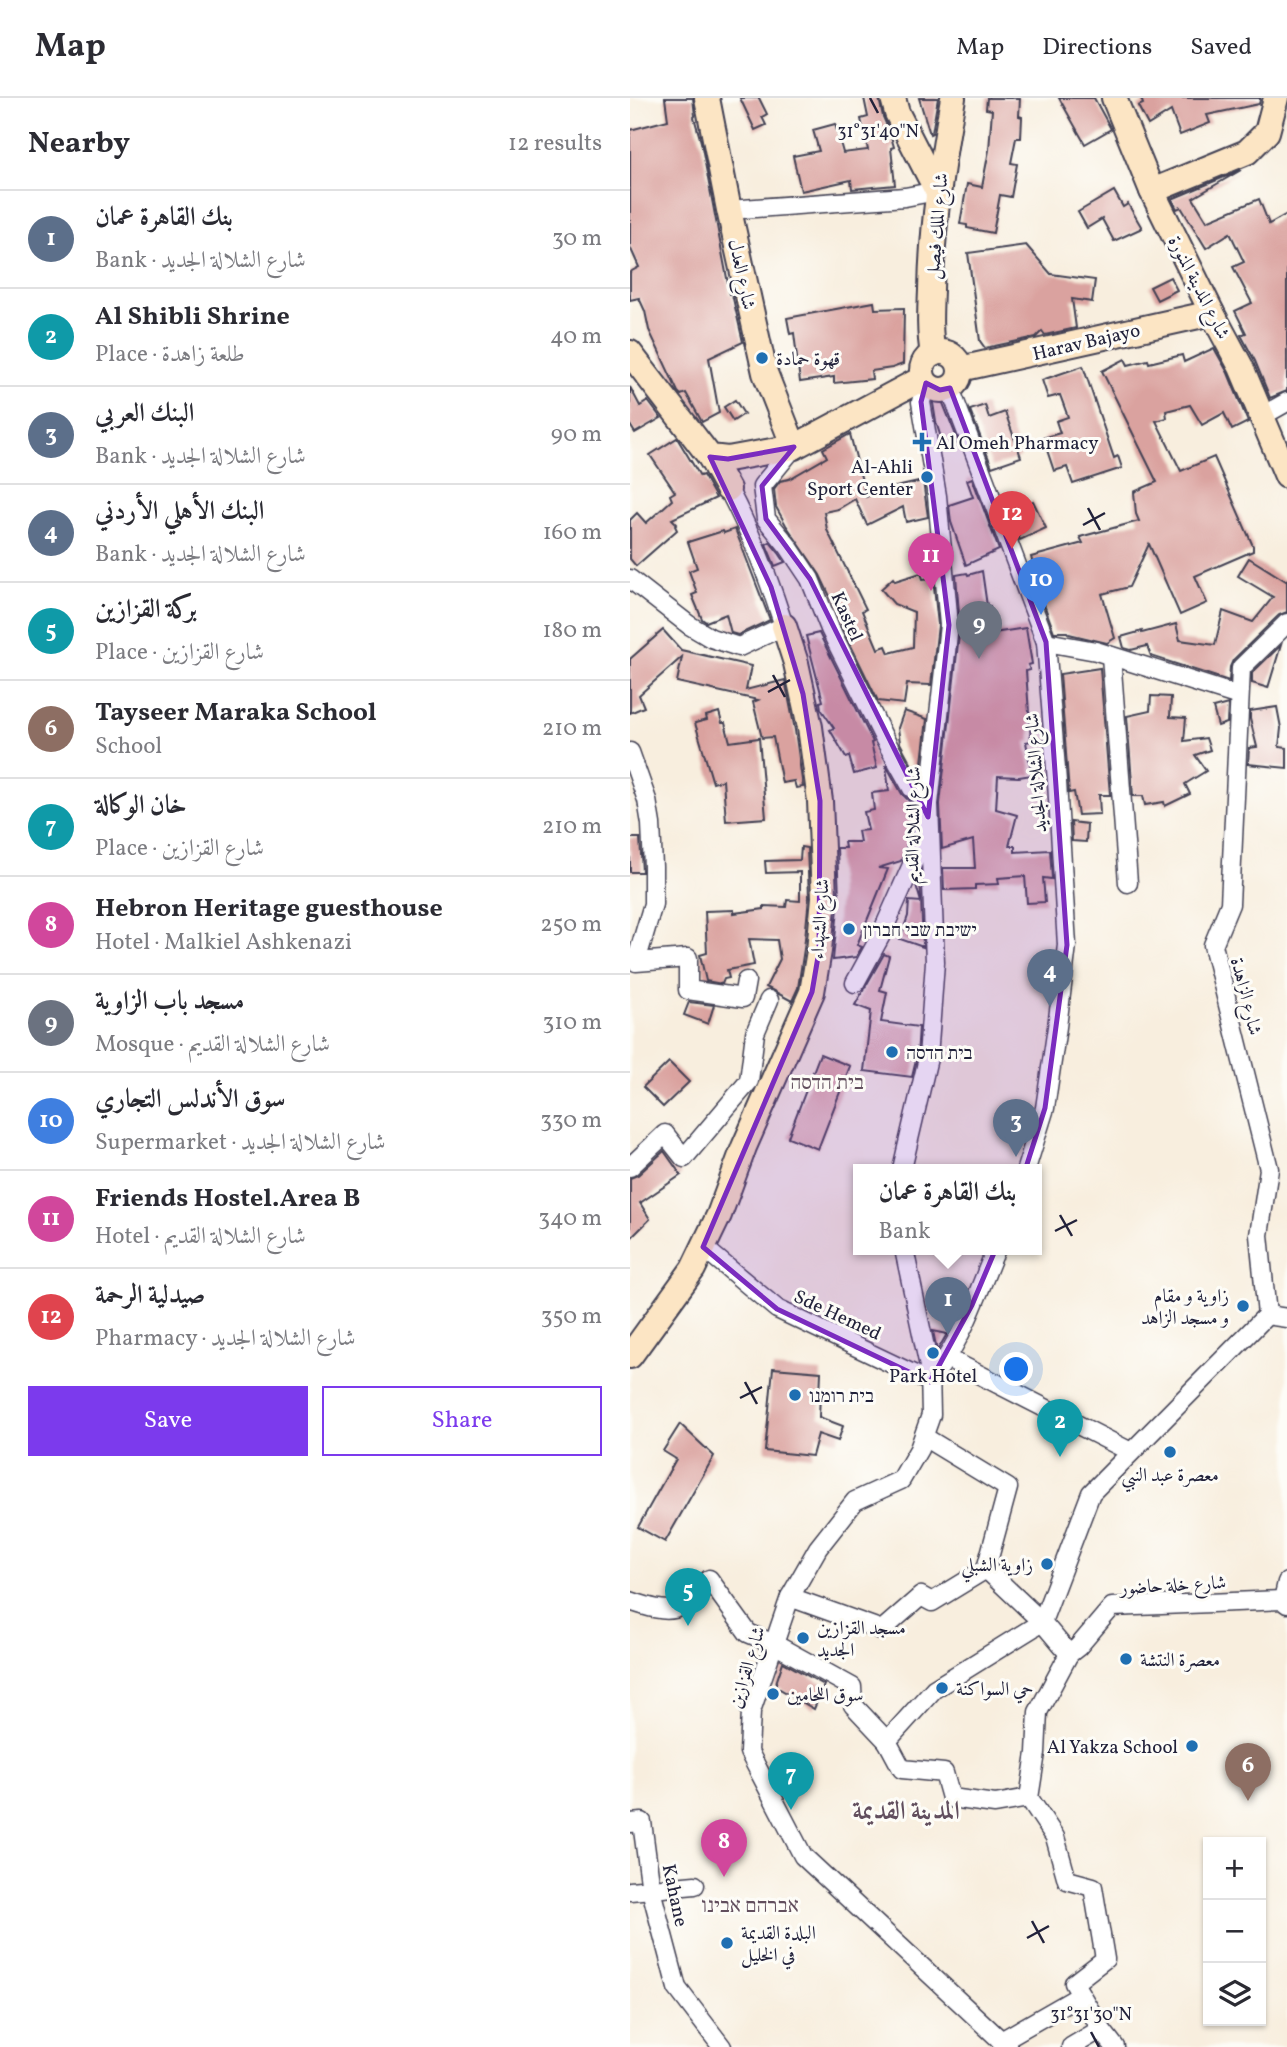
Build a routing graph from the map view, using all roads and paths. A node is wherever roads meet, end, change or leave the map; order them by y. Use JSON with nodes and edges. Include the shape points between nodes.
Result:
{"nodes":[{"id":1,"x":707,"y":98,"type":"edge"},
{"id":2,"x":893,"y":98,"type":"edge"},
{"id":3,"x":953,"y":98,"type":"edge"},
{"id":4,"x":1114,"y":98,"type":"edge"},
{"id":5,"x":1276,"y":98,"type":"edge"},
{"id":6,"x":937,"y":191,"type":"junction"},
{"id":7,"x":1152,"y":191,"type":"junction"},
{"id":8,"x":729,"y":210,"type":"junction"},
{"id":9,"x":1212,"y":313,"type":"junction"},
{"id":10,"x":630,"y":354,"type":"edge"},
{"id":11,"x":933,"y":354,"type":"junction"},
{"id":12,"x":955,"y":379,"type":"junction"},
{"id":13,"x":925,"y":380,"type":"junction"},
{"id":14,"x":1287,"y":402,"type":"edge"},
{"id":15,"x":1262,"y":416,"type":"junction"},
{"id":16,"x":794,"y":447,"type":"junction"},
{"id":17,"x":710,"y":457,"type":"junction"},
{"id":18,"x":1287,"y":475,"type":"edge"},
{"id":19,"x":728,"y":488,"type":"joint"},
{"id":20,"x":630,"y":579,"type":"edge"},
{"id":21,"x":1287,"y":623,"type":"edge"},
{"id":22,"x":784,"y":626,"type":"junction"},
{"id":23,"x":1046,"y":642,"type":"junction"},
{"id":24,"x":1111,"y":656,"type":"junction"},
{"id":25,"x":1239,"y":696,"type":"junction"},
{"id":26,"x":630,"y":752,"type":"edge"},
{"id":27,"x":929,"y":804,"type":"junction"},
{"id":28,"x":1128,"y":883,"type":"dead end"},
{"id":29,"x":746,"y":981,"type":"dead end"},
{"id":30,"x":855,"y":983,"type":"dead end"},
{"id":31,"x":769,"y":1000,"type":"dead end"},
{"id":32,"x":903,"y":1164,"type":"edge"},
{"id":33,"x":1028,"y":1164,"type":"edge"},
{"id":34,"x":630,"y":1167,"type":"edge"},
{"id":35,"x":703,"y":1247,"type":"junction"},
{"id":36,"x":905,"y":1255,"type":"edge"},
{"id":37,"x":993,"y":1255,"type":"edge"},
{"id":38,"x":1267,"y":1315,"type":"junction"},
{"id":39,"x":1287,"y":1318,"type":"edge"},
{"id":40,"x":630,"y":1356,"type":"edge"},
{"id":41,"x":947,"y":1358,"type":"junction"},
{"id":42,"x":930,"y":1382,"type":"junction"},
{"id":43,"x":923,"y":1437,"type":"junction"},
{"id":44,"x":1131,"y":1452,"type":"junction"},
{"id":45,"x":986,"y":1569,"type":"junction"},
{"id":46,"x":1285,"y":1596,"type":"edge"},
{"id":47,"x":790,"y":1597,"type":"junction"},
{"id":48,"x":630,"y":1601,"type":"edge"},
{"id":49,"x":1042,"y":1622,"type":"junction"},
{"id":50,"x":774,"y":1644,"type":"junction"},
{"id":51,"x":1073,"y":1650,"type":"junction"},
{"id":52,"x":887,"y":1741,"type":"junction"},
{"id":53,"x":1029,"y":1798,"type":"junction"},
{"id":54,"x":630,"y":1823,"type":"edge"},
{"id":55,"x":695,"y":1885,"type":"dead end"},
{"id":56,"x":651,"y":1890,"type":"junction"},
{"id":57,"x":630,"y":1891,"type":"edge"},
{"id":58,"x":1081,"y":1995,"type":"junction"},
{"id":59,"x":1101,"y":2029,"type":"junction"},
{"id":60,"x":1005,"y":2044,"type":"edge"},
{"id":61,"x":722,"y":2047,"type":"edge"},
{"id":62,"x":1071,"y":2047,"type":"edge"},
{"id":63,"x":1115,"y":2047,"type":"edge"}],
"edges":[{"from":1,"to":8,"type":"street","name":"شارع العدل"},
{"from":2,"to":6,"type":"street"},
{"from":3,"to":6,"type":"street","name":"شارع الملك فيصل"},
{"from":4,"to":7,"type":"street","name":"شارع المدينة المنورة"},
{"from":5,"to":7,"type":"street","via":[[1267,132],[1247,152]]},
{"from":6,"to":8,"type":"street"},
{"from":6,"to":11,"type":"street","name":"شارع الملك فيصل","via":[[932,247]]},
{"from":7,"to":9,"type":"street","name":"شارع المدينة المنورة"},
{"from":8,"to":16,"type":"street","name":"شارع العدل","via":[[765,373]]},
{"from":9,"to":12,"type":"street","name":"Harav Bajayo"},
{"from":9,"to":15,"type":"street","name":"شارع المدينة المنورة"},
{"from":10,"to":17,"type":"street","name":"شارع الشهداء"},
{"from":11,"to":12,"type":"street","via":[[945,353],[955,359]]},
{"from":11,"to":13,"type":"street","via":[[923,367]]},
{"from":12,"to":13,"type":"street","via":[[940,390]]},
{"from":12,"to":23,"type":"street","name":"شارع الشلالة الجديد"},
{"from":13,"to":16,"type":"street"},
{"from":13,"to":27,"type":"street","name":"شارع الشلالة القديم","via":[[921,402],[937,496],[949,625]]},
{"from":14,"to":15,"type":"street"},
{"from":15,"to":18,"type":"street","name":"شارع المدينة المنورة"},
{"from":16,"to":17,"type":"street","via":[[728,459]]},
{"from":16,"to":27,"type":"street","name":"Kastel","via":[[762,486],[766,519],[810,579],[884,738],[912,788]]},
{"from":17,"to":19,"type":"street","name":"شارع الشهداء"},
{"from":19,"to":22,"type":"street","name":"شارع الشهداء"},
{"from":20,"to":22,"type":"street","via":[[689,625],[739,647]]},
{"from":21,"to":25,"type":"street","name":"شارع الزاهدة","via":[[1241,668]]},
{"from":22,"to":35,"type":"street","name":"شارع الشهداء","via":[[807,716],[820,802],[824,897],[819,951],[812,992]]},
{"from":23,"to":24,"type":"street"},
{"from":23,"to":33,"type":"street","name":"شارع الشلالة الجديد","via":[[1066,945],[1045,1108]]},
{"from":24,"to":25,"type":"street"},
{"from":24,"to":28,"type":"street"},
{"from":25,"to":38,"type":"street","name":"شارع الزاهدة","via":[[1230,904],[1213,945],[1269,1169],[1259,1235]]},
{"from":26,"to":29,"type":"street","via":[[647,800],[653,867],[653,904],[636,962],[688,958],[688,990],[743,998]]},
{"from":27,"to":30,"type":"street","via":[[916,856]]},
{"from":27,"to":32,"type":"street","name":"شارع الشلالة القديم","via":[[935,962],[928,1058]]},
{"from":31,"to":34,"type":"street","via":[[755,1033],[749,1081],[741,1091],[684,1158],[665,1134]]},
{"from":35,"to":40,"type":"street","name":"شارع الشهداء","via":[[693,1269]]},
{"from":35,"to":42,"type":"street","name":"Sde Hemed","via":[[777,1309]]},
{"from":36,"to":42,"type":"street"},
{"from":37,"to":41,"type":"street"},
{"from":38,"to":39,"type":"street"},
{"from":38,"to":44,"type":"street"},
{"from":41,"to":42,"type":"street"},
{"from":41,"to":44,"type":"street"},
{"from":42,"to":43,"type":"street","name":"شارع القزازين","via":[[931,1415]]},
{"from":43,"to":45,"type":"street","via":[[1008,1488]]},
{"from":43,"to":47,"type":"street","name":"شارع القزازين","via":[[901,1480],[855,1501],[818,1548]]},
{"from":44,"to":49,"type":"street","via":[[1091,1493]]},
{"from":45,"to":47,"type":"street","via":[[932,1602],[921,1596],[882,1630]]},
{"from":45,"to":49,"type":"street"},
{"from":46,"to":51,"type":"street","name":"شارع خلة حاضور","via":[[1112,1607]]},
{"from":47,"to":50,"type":"street","name":"شارع القزازين"},
{"from":48,"to":50,"type":"street","via":[[668,1611],[684,1606],[709,1578],[748,1633]]},
{"from":49,"to":51,"type":"street"},
{"from":49,"to":52,"type":"street","via":[[934,1689]]},
{"from":50,"to":52,"type":"street","via":[[852,1687],[853,1705]]},
{"from":50,"to":60,"type":"street","name":"شارع القزازين","via":[[751,1711],[749,1752],[803,1856]]},
{"from":51,"to":53,"type":"street","name":"شارع خلة حاضور","via":[[1038,1712]]},
{"from":52,"to":53,"type":"street","via":[[902,1769],[944,1773],[951,1798],[995,1804]]},
{"from":53,"to":58,"type":"street","via":[[1055,1837],[1067,1881],[1093,1886],[1105,1959],[1074,1983]]},
{"from":54,"to":56,"type":"street","name":"Kahane","via":[[642,1822]]},
{"from":55,"to":56,"type":"street"},
{"from":56,"to":57,"type":"street"},
{"from":56,"to":61,"type":"street","name":"Kahane","via":[[677,1988]]},
{"from":58,"to":59,"type":"street"},
{"from":58,"to":60,"type":"street"},
{"from":59,"to":62,"type":"street"},
{"from":59,"to":63,"type":"street"}]}
